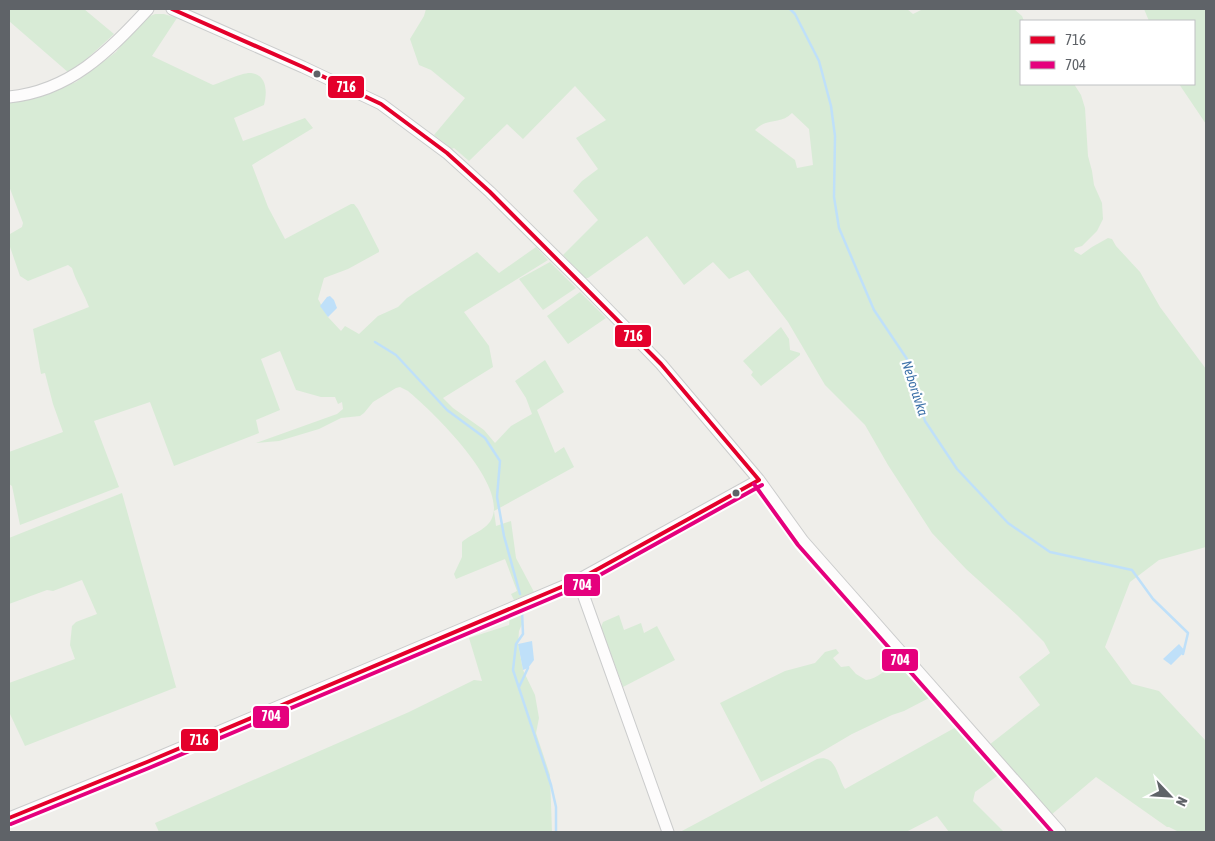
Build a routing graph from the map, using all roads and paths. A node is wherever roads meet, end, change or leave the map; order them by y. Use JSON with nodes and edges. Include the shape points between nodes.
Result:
{"nodes":[{"id":1,"x":148,"y":9,"type":"edge"},
{"id":2,"x":172,"y":9,"type":"edge"},
{"id":3,"x":9,"y":97,"type":"edge"},
{"id":4,"x":759,"y":480,"type":"junction"},
{"id":5,"x":578,"y":580,"type":"junction"},
{"id":6,"x":9,"y":818,"type":"edge"},
{"id":7,"x":668,"y":832,"type":"edge"},
{"id":8,"x":1060,"y":832,"type":"edge"}],
"edges":[{"from":1,"to":3,"type":"street","via":[[86,69],[54,87]]},
{"from":2,"to":4,"type":"street","via":[[381,104],[447,154],[490,192],[654,358]]},
{"from":4,"to":5,"type":"street"},
{"from":4,"to":8,"type":"street","via":[[803,541]]},
{"from":5,"to":6,"type":"street"},
{"from":5,"to":7,"type":"street"}]}
